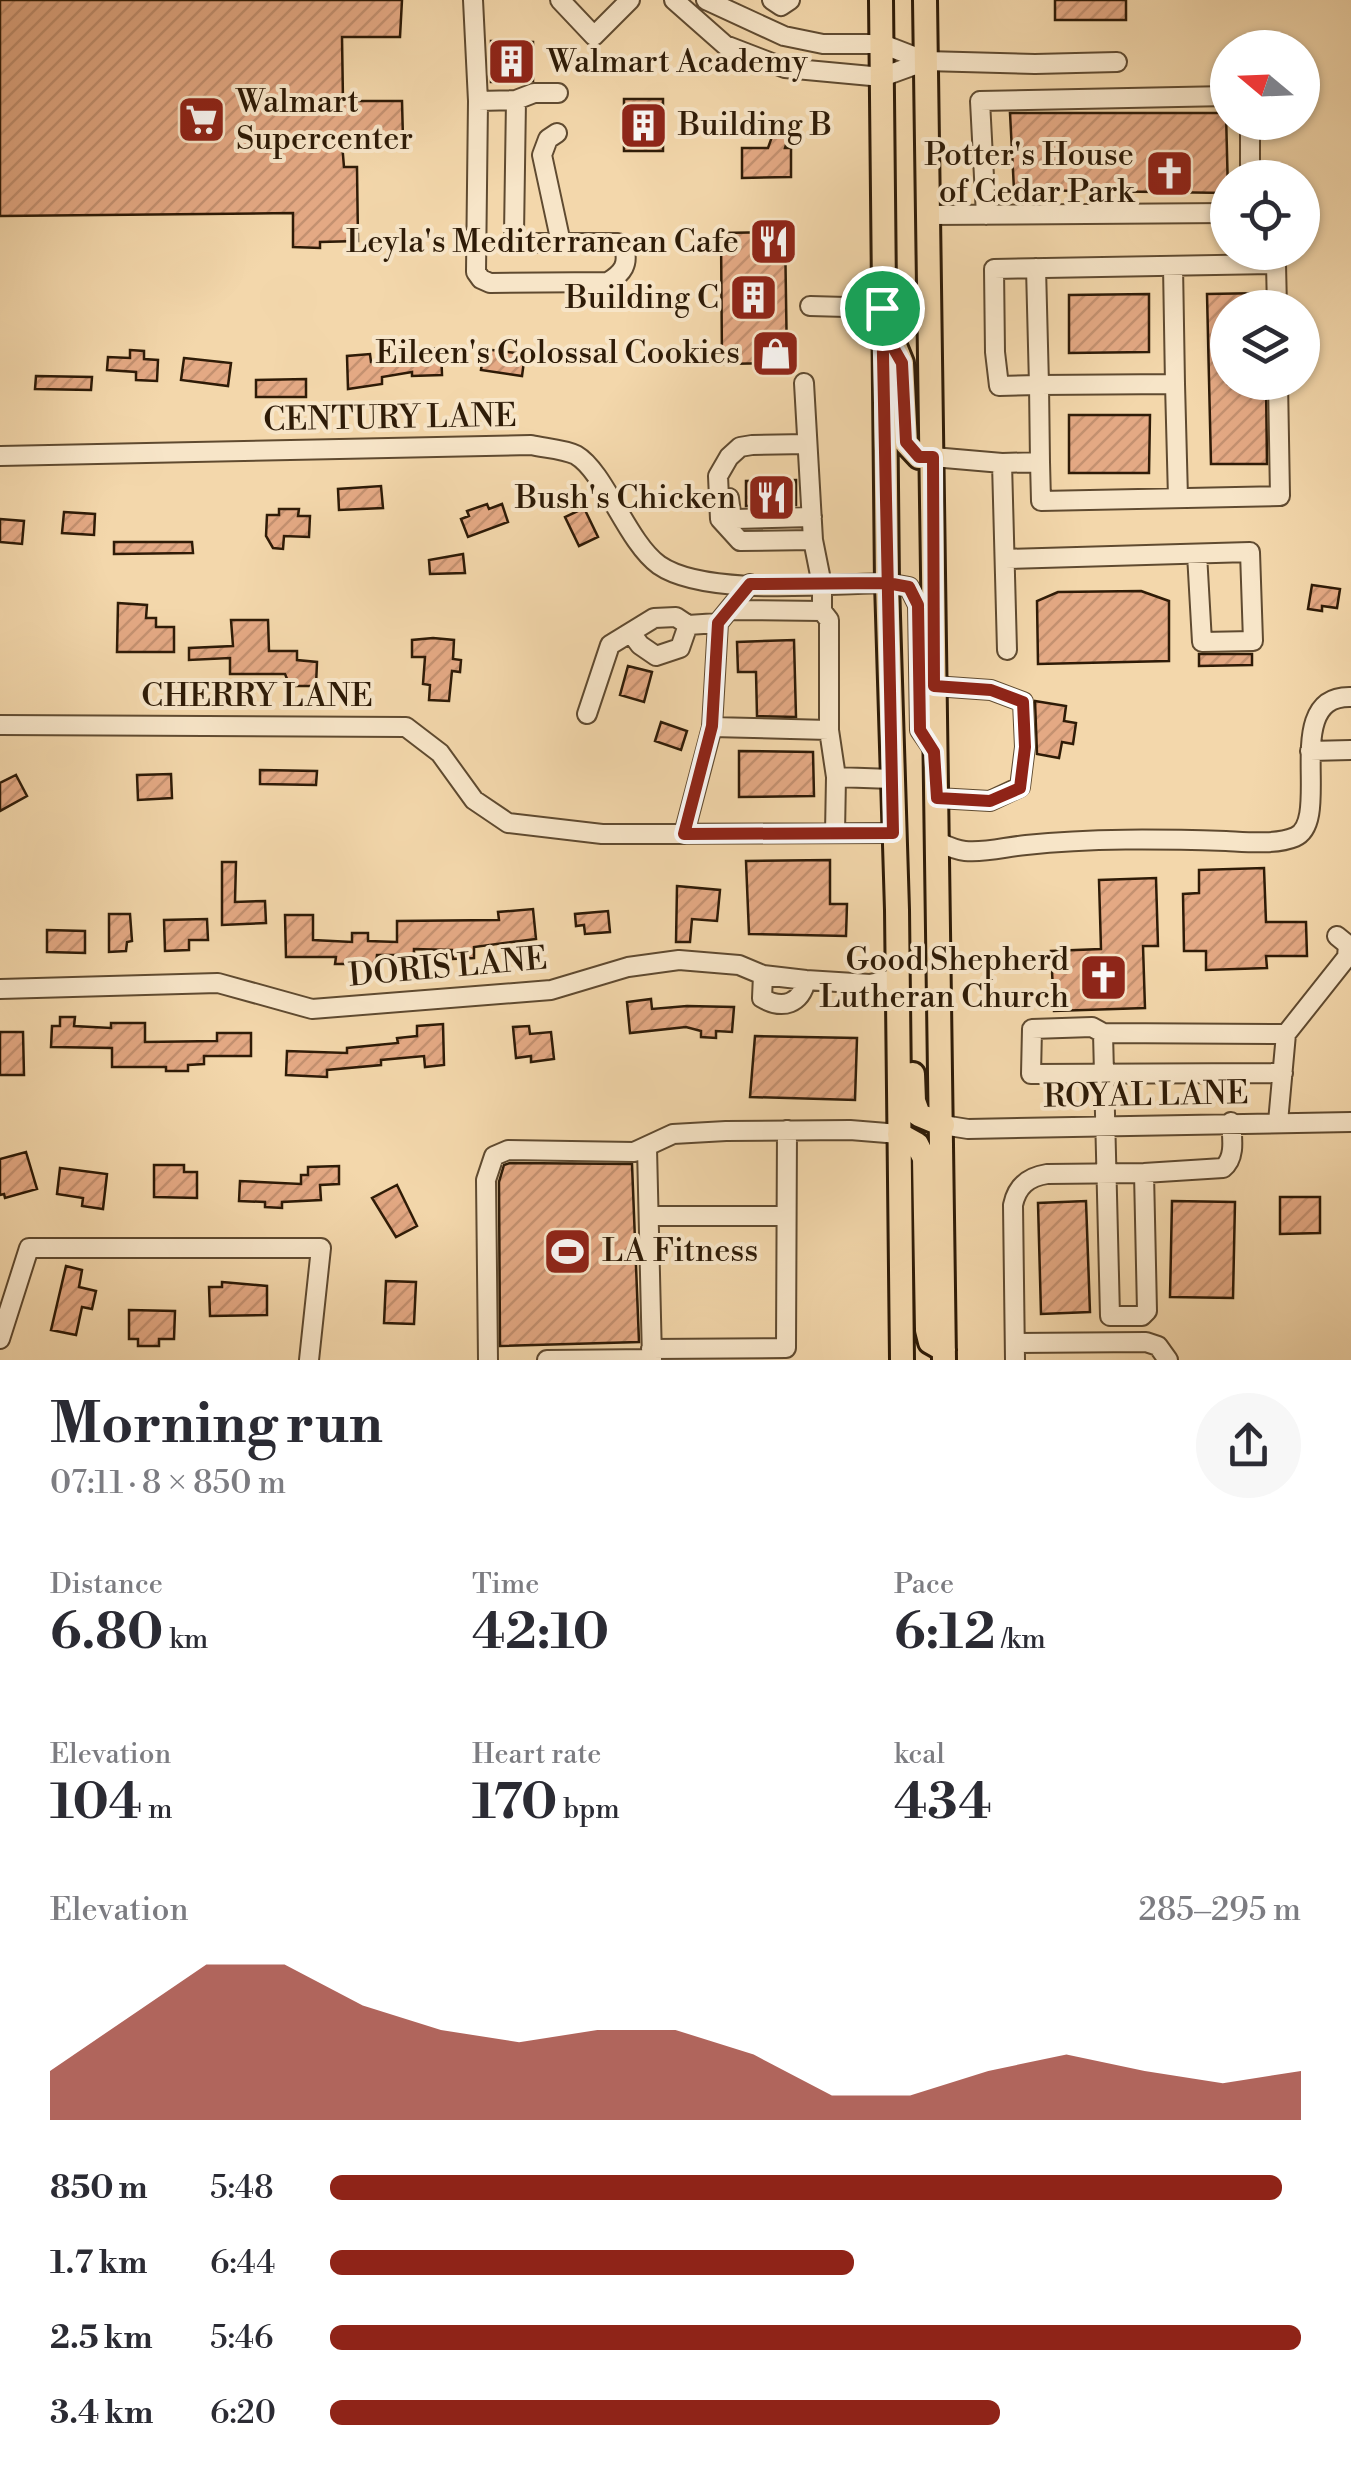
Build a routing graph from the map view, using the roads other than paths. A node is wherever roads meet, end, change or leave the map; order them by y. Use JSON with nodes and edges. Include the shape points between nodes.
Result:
{"nodes":[{"id":1,"x":473,"y":0,"type":"edge"},
{"id":2,"x":560,"y":0,"type":"edge"},
{"id":3,"x":630,"y":0,"type":"edge"},
{"id":4,"x":674,"y":0,"type":"edge"},
{"id":5,"x":706,"y":0,"type":"edge"},
{"id":6,"x":772,"y":0,"type":"edge"},
{"id":7,"x":790,"y":0,"type":"edge"},
{"id":8,"x":881,"y":0,"type":"edge"},
{"id":9,"x":925,"y":0,"type":"edge"},
{"id":10,"x":882,"y":44,"type":"junction"},
{"id":11,"x":926,"y":60,"type":"junction"},
{"id":12,"x":1118,"y":62,"type":"dead end"},
{"id":13,"x":882,"y":77,"type":"junction"},
{"id":14,"x":558,"y":92,"type":"dead end"},
{"id":15,"x":1210,"y":96,"type":"edge"},
{"id":16,"x":516,"y":100,"type":"junction"},
{"id":17,"x":478,"y":101,"type":"junction"},
{"id":18,"x":558,"y":132,"type":"dead end"},
{"id":19,"x":1210,"y":213,"type":"edge"},
{"id":20,"x":929,"y":215,"type":"junction"},
{"id":21,"x":986,"y":215,"type":"junction"},
{"id":22,"x":560,"y":243,"type":"junction"},
{"id":23,"x":1173,"y":266,"type":"junction"},
{"id":24,"x":1036,"y":268,"type":"junction"},
{"id":25,"x":1277,"y":290,"type":"edge"},
{"id":26,"x":810,"y":306,"type":"dead end"},
{"id":27,"x":882,"y":308,"type":"junction"},
{"id":28,"x":804,"y":383,"type":"dead end"},
{"id":29,"x":1175,"y":384,"type":"junction"},
{"id":30,"x":1039,"y":385,"type":"junction"},
{"id":31,"x":1278,"y":400,"type":"edge"},
{"id":32,"x":807,"y":444,"type":"junction"},
{"id":33,"x":752,"y":445,"type":"junction"},
{"id":34,"x":0,"y":456,"type":"edge"},
{"id":35,"x":933,"y":457,"type":"junction"},
{"id":36,"x":1002,"y":462,"type":"junction"},
{"id":37,"x":1040,"y":462,"type":"junction"},
{"id":38,"x":1178,"y":498,"type":"junction"},
{"id":39,"x":812,"y":517,"type":"junction"},
{"id":40,"x":813,"y":540,"type":"junction"},
{"id":41,"x":1197,"y":554,"type":"junction"},
{"id":42,"x":1005,"y":559,"type":"junction"},
{"id":43,"x":887,"y":583,"type":"junction"},
{"id":44,"x":750,"y":584,"type":"junction"},
{"id":45,"x":822,"y":584,"type":"junction"},
{"id":46,"x":822,"y":611,"type":"junction"},
{"id":47,"x":724,"y":616,"type":"junction"},
{"id":48,"x":688,"y":625,"type":"junction"},
{"id":49,"x":631,"y":633,"type":"junction"},
{"id":50,"x":1007,"y":650,"type":"dead end"},
{"id":51,"x":934,"y":686,"type":"junction"},
{"id":52,"x":1351,"y":697,"type":"edge"},
{"id":53,"x":588,"y":714,"type":"dead end"},
{"id":54,"x":0,"y":725,"type":"edge"},
{"id":55,"x":712,"y":726,"type":"junction"},
{"id":56,"x":829,"y":730,"type":"junction"},
{"id":57,"x":1351,"y":750,"type":"edge"},
{"id":58,"x":1310,"y":751,"type":"junction"},
{"id":59,"x":934,"y":752,"type":"junction"},
{"id":60,"x":836,"y":777,"type":"junction"},
{"id":61,"x":892,"y":779,"type":"junction"},
{"id":62,"x":937,"y":798,"type":"junction"},
{"id":63,"x":834,"y":833,"type":"junction"},
{"id":64,"x":893,"y":833,"type":"junction"},
{"id":65,"x":684,"y":834,"type":"junction"},
{"id":66,"x":936,"y":841,"type":"junction"},
{"id":67,"x":897,"y":910,"type":"junction"},
{"id":68,"x":1337,"y":936,"type":"dead end"},
{"id":69,"x":763,"y":974,"type":"junction"},
{"id":70,"x":898,"y":978,"type":"junction"},
{"id":71,"x":806,"y":980,"type":"junction"},
{"id":72,"x":0,"y":990,"type":"edge"},
{"id":73,"x":1104,"y":1033,"type":"junction"},
{"id":74,"x":1286,"y":1034,"type":"junction"},
{"id":75,"x":1284,"y":1073,"type":"junction"},
{"id":76,"x":1104,"y":1075,"type":"junction"},
{"id":77,"x":1231,"y":1122,"type":"junction"},
{"id":78,"x":1278,"y":1122,"type":"junction"},
{"id":79,"x":1351,"y":1122,"type":"edge"},
{"id":80,"x":942,"y":1125,"type":"junction"},
{"id":81,"x":1105,"y":1126,"type":"junction"},
{"id":82,"x":787,"y":1130,"type":"junction"},
{"id":83,"x":899,"y":1134,"type":"junction"},
{"id":84,"x":647,"y":1148,"type":"junction"},
{"id":85,"x":1108,"y":1172,"type":"junction"},
{"id":86,"x":1144,"y":1173,"type":"junction"},
{"id":87,"x":649,"y":1216,"type":"junction"},
{"id":88,"x":786,"y":1216,"type":"junction"},
{"id":89,"x":0,"y":1339,"type":"edge"},
{"id":90,"x":1015,"y":1352,"type":"edge"},
{"id":91,"x":677,"y":1354,"type":"edge"},
{"id":92,"x":786,"y":1354,"type":"edge"},
{"id":93,"x":944,"y":1355,"type":"edge"},
{"id":94,"x":652,"y":1356,"type":"edge"},
{"id":95,"x":309,"y":1360,"type":"edge"},
{"id":96,"x":488,"y":1360,"type":"edge"},
{"id":97,"x":548,"y":1360,"type":"edge"},
{"id":98,"x":902,"y":1360,"type":"edge"},
{"id":99,"x":1168,"y":1360,"type":"edge"}],
"edges":[{"from":1,"to":17,"type":"street"},
{"from":2,"to":3,"type":"street","via":[[594,36]]},
{"from":4,"to":13,"type":"street","via":[[725,45],[766,62],[804,72]]},
{"from":5,"to":10,"type":"street","via":[[784,36]]},
{"from":6,"to":7,"type":"street","via":[[781,6]]},
{"from":8,"to":10,"type":"main road"},
{"from":9,"to":11,"type":"main road"},
{"from":10,"to":11,"type":"street"},
{"from":10,"to":13,"type":"main road"},
{"from":11,"to":12,"type":"street"},
{"from":11,"to":13,"type":"street"},
{"from":11,"to":20,"type":"main road"},
{"from":13,"to":27,"type":"main road"},
{"from":14,"to":16,"type":"street"},
{"from":15,"to":21,"type":"street","via":[[980,101]]},
{"from":16,"to":17,"type":"street"},
{"from":16,"to":22,"type":"street","via":[[514,234],[526,244]]},
{"from":17,"to":22,"type":"street","via":[[480,279],[608,282],[626,262],[618,244]]},
{"from":18,"to":22,"type":"street","via":[[542,155]]},
{"from":19,"to":21,"type":"street"},
{"from":20,"to":21,"type":"street"},
{"from":20,"to":35,"type":"main road"},
{"from":23,"to":24,"type":"street"},
{"from":23,"to":25,"type":"street","via":[[1276,264]]},
{"from":23,"to":29,"type":"street"},
{"from":24,"to":30,"type":"street"},
{"from":24,"to":30,"type":"street","via":[[994,269],[995,352],[999,386]]},
{"from":26,"to":27,"type":"street"},
{"from":27,"to":35,"type":"main road","via":[[902,363],[906,442],[919,457]]},
{"from":27,"to":43,"type":"main road"},
{"from":28,"to":32,"type":"street"},
{"from":29,"to":30,"type":"street"},
{"from":29,"to":38,"type":"street"},
{"from":30,"to":37,"type":"street"},
{"from":31,"to":38,"type":"street","via":[[1280,496]]},
{"from":32,"to":33,"type":"street"},
{"from":32,"to":39,"type":"street"},
{"from":33,"to":39,"type":"street","via":[[732,470],[735,519]]},
{"from":33,"to":40,"type":"street","via":[[729,457],[718,476],[720,519],[740,542]]},
{"from":34,"to":44,"type":"street","name":"CENTURY LANE","via":[[531,445],[576,455],[661,566],[685,579]]},
{"from":35,"to":36,"type":"street"},
{"from":35,"to":51,"type":"main road"},
{"from":36,"to":37,"type":"street"},
{"from":36,"to":42,"type":"street"},
{"from":37,"to":38,"type":"street","via":[[1041,501]]},
{"from":39,"to":40,"type":"street"},
{"from":40,"to":45,"type":"street"},
{"from":41,"to":41,"type":"street","via":[[1250,552],[1252,642],[1202,642]]},
{"from":41,"to":42,"type":"street"},
{"from":42,"to":50,"type":"street"},
{"from":43,"to":45,"type":"street","name":"CENTURY LANE"},
{"from":43,"to":59,"type":"street","via":[[909,587],[918,605],[920,730]]},
{"from":43,"to":61,"type":"main road"},
{"from":44,"to":45,"type":"street","name":"CENTURY LANE"},
{"from":44,"to":47,"type":"street"},
{"from":45,"to":46,"type":"street"},
{"from":46,"to":47,"type":"street"},
{"from":46,"to":56,"type":"street","via":[[830,620]]},
{"from":47,"to":48,"type":"street"},
{"from":47,"to":55,"type":"street"},
{"from":48,"to":49,"type":"street","via":[[676,617],[654,618]]},
{"from":48,"to":49,"type":"street","via":[[680,648],[656,656]]},
{"from":49,"to":53,"type":"street","via":[[610,645]]},
{"from":51,"to":59,"type":"main road"},
{"from":51,"to":62,"type":"street","via":[[991,690],[1023,702],[1025,747],[1020,788],[990,801]]},
{"from":52,"to":58,"type":"street","via":[[1325,705]]},
{"from":54,"to":65,"type":"street","name":"CHERRY LANE","via":[[406,727],[440,754],[474,800],[508,822],[602,834]]},
{"from":55,"to":56,"type":"street"},
{"from":55,"to":65,"type":"street"},
{"from":56,"to":60,"type":"street"},
{"from":57,"to":58,"type":"street"},
{"from":58,"to":66,"type":"street","via":[[1311,816],[1296,836],[985,852]]},
{"from":59,"to":62,"type":"main road"},
{"from":60,"to":61,"type":"street"},
{"from":60,"to":63,"type":"street"},
{"from":61,"to":64,"type":"main road"},
{"from":62,"to":66,"type":"main road"},
{"from":63,"to":64,"type":"street","name":"CHERRY LANE"},
{"from":63,"to":65,"type":"street","name":"CHERRY LANE"},
{"from":64,"to":67,"type":"main road"},
{"from":66,"to":80,"type":"main road"},
{"from":67,"to":70,"type":"main road"},
{"from":67,"to":80,"type":"main road","via":[[911,932],[915,1108]]},
{"from":68,"to":74,"type":"street","via":[[1348,945],[1347,957]]},
{"from":69,"to":71,"type":"street","name":"DORIS LANE"},
{"from":69,"to":71,"type":"street","via":[[760,990],[767,1002],[798,1001]]},
{"from":69,"to":72,"type":"street","name":"DORIS LANE","via":[[680,960],[551,990],[312,1009],[218,983]]},
{"from":70,"to":71,"type":"street","name":"DORIS LANE","via":[[870,984]]},
{"from":70,"to":83,"type":"main road"},
{"from":73,"to":74,"type":"street"},
{"from":73,"to":76,"type":"street"},
{"from":73,"to":76,"type":"street","via":[[1032,1029],[1031,1074]]},
{"from":74,"to":75,"type":"street"},
{"from":75,"to":76,"type":"street"},
{"from":75,"to":78,"type":"street"},
{"from":76,"to":81,"type":"street"},
{"from":77,"to":78,"type":"street","name":"ROYAL LANE"},
{"from":77,"to":81,"type":"street","name":"ROYAL LANE"},
{"from":77,"to":86,"type":"street","via":[[1232,1150],[1223,1168]]},
{"from":78,"to":79,"type":"street","name":"ROYAL LANE"},
{"from":80,"to":81,"type":"street","name":"ROYAL LANE"},
{"from":80,"to":93,"type":"main road"},
{"from":81,"to":85,"type":"street"},
{"from":82,"to":83,"type":"street"},
{"from":82,"to":84,"type":"street","via":[[672,1134]]},
{"from":82,"to":88,"type":"street"},
{"from":83,"to":93,"type":"main road","via":[[917,1144],[924,1158],[928,1330]]},
{"from":83,"to":98,"type":"main road"},
{"from":84,"to":87,"type":"street"},
{"from":84,"to":96,"type":"street","via":[[508,1150],[494,1156],[486,1180]]},
{"from":85,"to":86,"type":"street"},
{"from":85,"to":86,"type":"street","via":[[1110,1316],[1146,1312]]},
{"from":85,"to":90,"type":"street","via":[[1035,1176],[1015,1194]]},
{"from":87,"to":88,"type":"street"},
{"from":87,"to":94,"type":"street"},
{"from":88,"to":92,"type":"street"},
{"from":89,"to":95,"type":"street","via":[[30,1248],[321,1248]]},
{"from":90,"to":99,"type":"street","via":[[1146,1342]]},
{"from":91,"to":92,"type":"street"},
{"from":91,"to":94,"type":"street"},
{"from":94,"to":97,"type":"street"}]}
